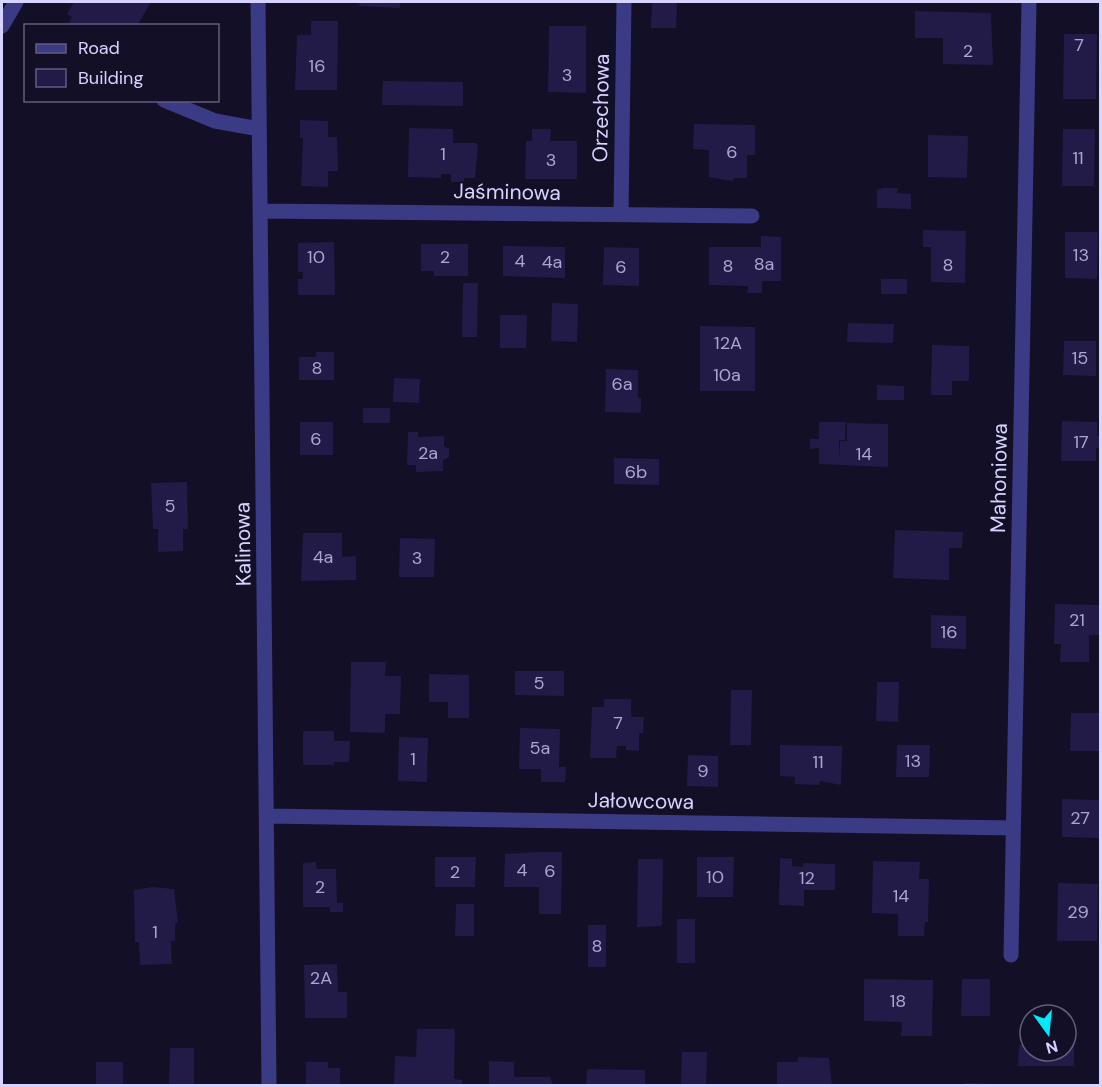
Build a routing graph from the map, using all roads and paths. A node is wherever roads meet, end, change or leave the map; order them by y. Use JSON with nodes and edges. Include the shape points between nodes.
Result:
{"nodes":[{"id":1,"x":16,"y":2,"type":"edge"},
{"id":2,"x":258,"y":2,"type":"edge"},
{"id":3,"x":624,"y":2,"type":"edge"},
{"id":4,"x":1029,"y":2,"type":"edge"},
{"id":5,"x":2,"y":26,"type":"edge"},
{"id":6,"x":169,"y":102,"type":"edge"},
{"id":7,"x":259,"y":129,"type":"junction"},
{"id":8,"x":261,"y":211,"type":"junction"},
{"id":9,"x":621,"y":214,"type":"junction"},
{"id":10,"x":752,"y":216,"type":"dead end"},
{"id":11,"x":267,"y":816,"type":"junction"},
{"id":12,"x":1013,"y":828,"type":"junction"},
{"id":13,"x":1011,"y":955,"type":"dead end"},
{"id":14,"x":268,"y":1086,"type":"edge"}],
"edges":[{"from":1,"to":5,"type":"street"},
{"from":2,"to":7,"type":"street","name":"Kalinowa"},
{"from":3,"to":9,"type":"street","name":"Orzechowa"},
{"from":4,"to":12,"type":"street","name":"Mahoniowa"},
{"from":6,"to":7,"type":"street","via":[[215,121]]},
{"from":7,"to":8,"type":"street","name":"Kalinowa"},
{"from":8,"to":9,"type":"street","name":"Jaśminowa"},
{"from":8,"to":11,"type":"street","name":"Kalinowa"},
{"from":9,"to":10,"type":"street","name":"Jaśminowa"},
{"from":11,"to":12,"type":"street","name":"Jałowcowa"},
{"from":11,"to":14,"type":"street","name":"Kalinowa"},
{"from":12,"to":13,"type":"street","name":"Mahoniowa"}]}
